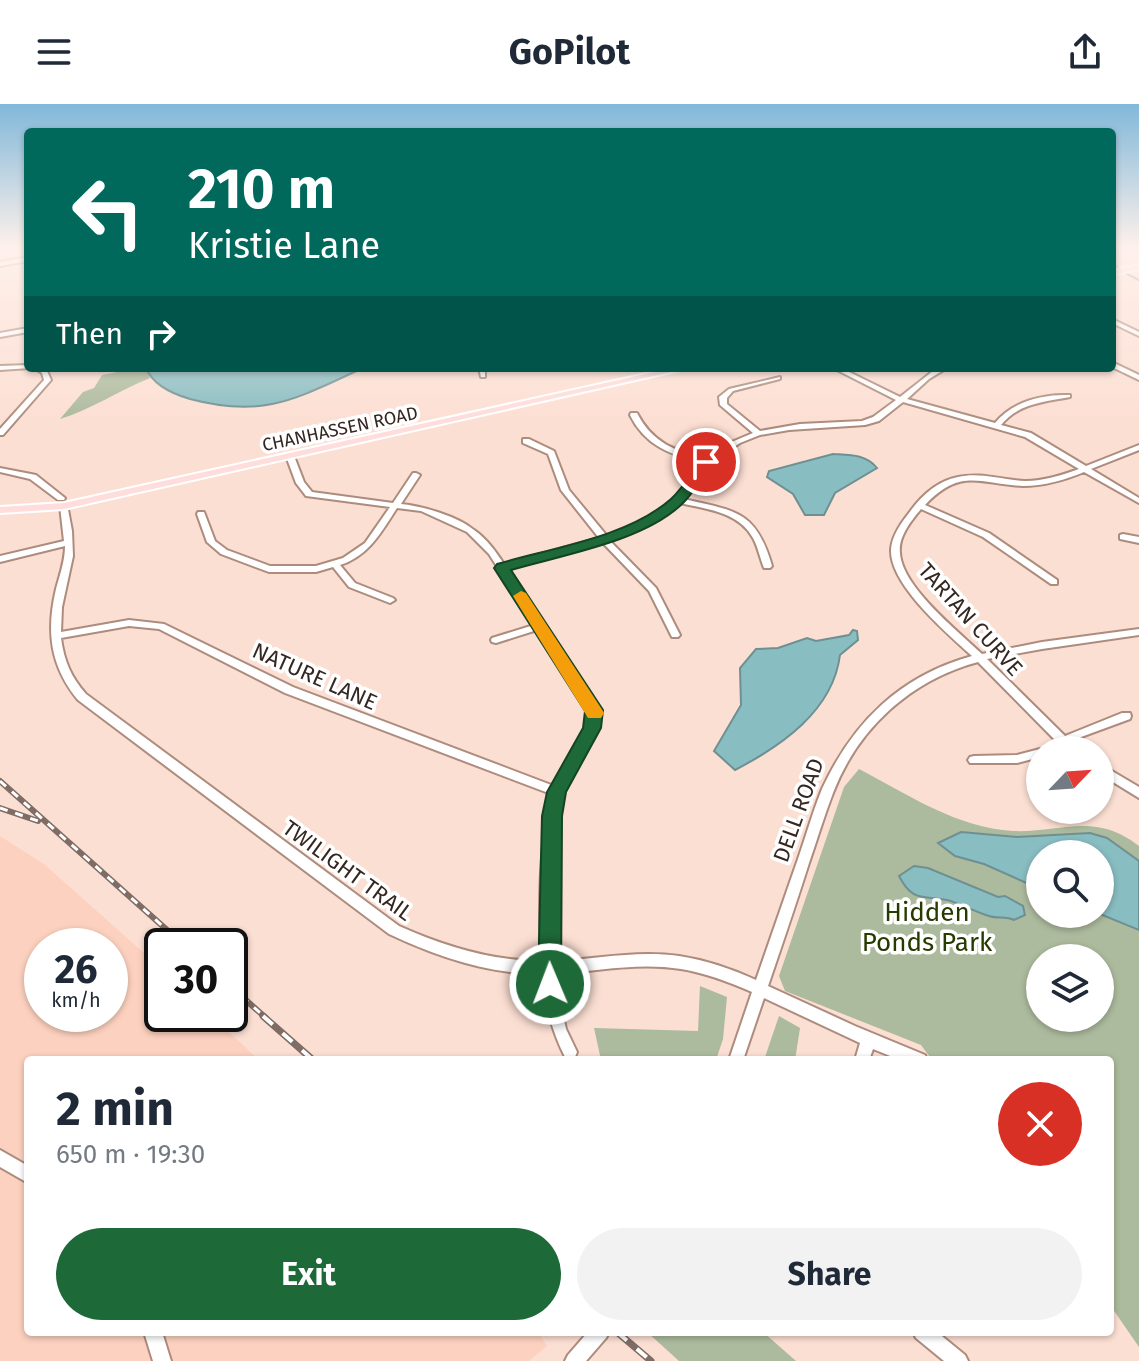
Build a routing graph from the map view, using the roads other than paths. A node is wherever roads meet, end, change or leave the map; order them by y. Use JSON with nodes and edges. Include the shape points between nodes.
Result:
{"nodes":[{"id":1,"x":1116,"y":323,"type":"edge"},
{"id":2,"x":24,"y":331,"type":"edge"},
{"id":3,"x":1139,"y":334,"type":"edge"},
{"id":4,"x":0,"y":335,"type":"edge"},
{"id":5,"x":1116,"y":366,"type":"edge"},
{"id":6,"x":24,"y":367,"type":"edge"},
{"id":7,"x":0,"y":368,"type":"edge"},
{"id":8,"x":45,"y":372,"type":"edge"},
{"id":9,"x":667,"y":372,"type":"edge"},
{"id":10,"x":844,"y":372,"type":"edge"},
{"id":11,"x":935,"y":372,"type":"edge"},
{"id":12,"x":778,"y":378,"type":"dead end"},
{"id":13,"x":1139,"y":378,"type":"edge"},
{"id":14,"x":1068,"y":396,"type":"dead end"},
{"id":15,"x":902,"y":400,"type":"junction"},
{"id":16,"x":634,"y":415,"type":"dead end"},
{"id":17,"x":997,"y":425,"type":"junction"},
{"id":18,"x":0,"y":433,"type":"edge"},
{"id":19,"x":758,"y":433,"type":"junction"},
{"id":20,"x":526,"y":441,"type":"dead end"},
{"id":21,"x":1139,"y":447,"type":"edge"},
{"id":22,"x":290,"y":456,"type":"junction"},
{"id":23,"x":706,"y":462,"type":"junction"},
{"id":24,"x":1086,"y":468,"type":"junction"},
{"id":25,"x":0,"y":470,"type":"edge"},
{"id":26,"x":416,"y":475,"type":"dead end"},
{"id":27,"x":679,"y":500,"type":"junction"},
{"id":28,"x":1139,"y":501,"type":"edge"},
{"id":29,"x":63,"y":502,"type":"junction"},
{"id":30,"x":397,"y":504,"type":"junction"},
{"id":31,"x":921,"y":506,"type":"junction"},
{"id":32,"x":0,"y":510,"type":"edge"},
{"id":33,"x":201,"y":514,"type":"dead end"},
{"id":34,"x":1123,"y":537,"type":"dead end"},
{"id":35,"x":603,"y":538,"type":"junction"},
{"id":36,"x":1139,"y":540,"type":"edge"},
{"id":37,"x":67,"y":543,"type":"junction"},
{"id":38,"x":0,"y":559,"type":"edge"},
{"id":39,"x":335,"y":564,"type":"junction"},
{"id":40,"x":767,"y":566,"type":"dead end"},
{"id":41,"x":502,"y":568,"type":"junction"},
{"id":42,"x":1054,"y":582,"type":"dead end"},
{"id":43,"x":390,"y":600,"type":"dead end"},
{"id":44,"x":540,"y":626,"type":"junction"},
{"id":45,"x":1139,"y":632,"type":"edge"},
{"id":46,"x":675,"y":635,"type":"dead end"},
{"id":47,"x":56,"y":636,"type":"junction"},
{"id":48,"x":496,"y":640,"type":"dead end"},
{"id":49,"x":979,"y":656,"type":"junction"},
{"id":50,"x":1126,"y":716,"type":"dead end"},
{"id":51,"x":1057,"y":736,"type":"edge"},
{"id":52,"x":1087,"y":736,"type":"edge"},
{"id":53,"x":1026,"y":757,"type":"edge"},
{"id":54,"x":974,"y":760,"type":"dead end"},
{"id":55,"x":1114,"y":777,"type":"edge"},
{"id":56,"x":557,"y":792,"type":"junction"},
{"id":57,"x":1139,"y":793,"type":"edge"},
{"id":58,"x":550,"y":968,"type":"junction"},
{"id":59,"x":761,"y":989,"type":"junction"},
{"id":60,"x":868,"y":1041,"type":"junction"},
{"id":61,"x":570,"y":1052,"type":"dead end"},
{"id":62,"x":737,"y":1056,"type":"edge"},
{"id":63,"x":863,"y":1056,"type":"edge"},
{"id":64,"x":909,"y":1056,"type":"edge"},
{"id":65,"x":0,"y":1158,"type":"edge"},
{"id":66,"x":24,"y":1173,"type":"edge"},
{"id":67,"x":154,"y":1336,"type":"edge"},
{"id":68,"x":596,"y":1336,"type":"edge"},
{"id":69,"x":927,"y":1336,"type":"edge"},
{"id":70,"x":162,"y":1361,"type":"edge"},
{"id":71,"x":574,"y":1361,"type":"edge"},
{"id":72,"x":959,"y":1361,"type":"edge"}],
"edges":[{"from":1,"to":3,"type":"street"},
{"from":2,"to":4,"type":"street"},
{"from":5,"to":13,"type":"street"},
{"from":6,"to":7,"type":"street"},
{"from":8,"to":18,"type":"street","via":[[48,380]]},
{"from":9,"to":22,"type":"main road","name":"CHANHASSEN ROAD"},
{"from":10,"to":15,"type":"street"},
{"from":11,"to":15,"type":"street"},
{"from":12,"to":19,"type":"street","via":[[731,390],[723,397],[724,405]]},
{"from":14,"to":17,"type":"street","via":[[1019,405]]},
{"from":15,"to":17,"type":"street"},
{"from":15,"to":19,"type":"street","via":[[865,423]]},
{"from":16,"to":23,"type":"street","via":[[640,430],[658,444]]},
{"from":17,"to":24,"type":"street","via":[[1045,443]]},
{"from":19,"to":23,"type":"street","via":[[721,449]]},
{"from":20,"to":35,"type":"street","via":[[551,453],[565,490]]},
{"from":21,"to":24,"type":"street","name":"TARTAN CURVE"},
{"from":22,"to":29,"type":"main road","name":"CHANHASSEN ROAD"},
{"from":22,"to":30,"type":"street","via":[[309,494]]},
{"from":23,"to":27,"type":"street"},
{"from":24,"to":28,"type":"street"},
{"from":24,"to":31,"type":"street","name":"TARTAN CURVE","via":[[1038,483],[953,480]]},
{"from":25,"to":29,"type":"street","via":[[27,474]]},
{"from":26,"to":30,"type":"street"},
{"from":27,"to":35,"type":"street","via":[[652,520]]},
{"from":27,"to":40,"type":"street","via":[[732,514],[752,526]]},
{"from":29,"to":32,"type":"main road","name":"CHANHASSEN ROAD"},
{"from":29,"to":37,"type":"street","name":"TWILIGHT TRAIL"},
{"from":30,"to":39,"type":"street","via":[[368,545]]},
{"from":30,"to":41,"type":"street","via":[[463,526]]},
{"from":31,"to":42,"type":"street","via":[[986,535]]},
{"from":31,"to":49,"type":"street","name":"TARTAN CURVE","via":[[898,533],[898,566],[914,591]]},
{"from":33,"to":39,"type":"street","via":[[216,548],[256,565],[300,571]]},
{"from":34,"to":36,"type":"street"},
{"from":35,"to":41,"type":"street"},
{"from":35,"to":46,"type":"street","via":[[653,590]]},
{"from":37,"to":38,"type":"street"},
{"from":37,"to":47,"type":"street","name":"TWILIGHT TRAIL"},
{"from":39,"to":43,"type":"street","via":[[352,585]]},
{"from":41,"to":44,"type":"street"},
{"from":44,"to":48,"type":"street"},
{"from":44,"to":56,"type":"street","via":[[594,710],[592,728]]},
{"from":45,"to":49,"type":"street","name":"DELL ROAD"},
{"from":47,"to":56,"type":"street","name":"NATURE LANE","via":[[129,623],[161,626],[289,690]]},
{"from":47,"to":58,"type":"street","name":"TWILIGHT TRAIL","via":[[61,671],[82,697],[394,930],[460,957]]},
{"from":49,"to":51,"type":"street","name":"TARTAN CURVE"},
{"from":49,"to":59,"type":"street","name":"DELL ROAD","via":[[911,686],[877,713],[854,741],[828,790]]},
{"from":50,"to":52,"type":"street"},
{"from":53,"to":54,"type":"street"},
{"from":55,"to":57,"type":"street"},
{"from":56,"to":58,"type":"street","via":[[550,843]]},
{"from":58,"to":59,"type":"street","name":"TWILIGHT TRAIL","via":[[627,960],[678,962]]},
{"from":58,"to":61,"type":"street","via":[[554,1019]]},
{"from":59,"to":60,"type":"street","name":"TWILIGHT TRAIL"},
{"from":59,"to":62,"type":"street","name":"DELL ROAD"},
{"from":60,"to":63,"type":"street"},
{"from":60,"to":64,"type":"street","name":"TWILIGHT TRAIL"},
{"from":65,"to":66,"type":"street"},
{"from":67,"to":70,"type":"street"},
{"from":68,"to":71,"type":"street"},
{"from":69,"to":72,"type":"street"}]}
